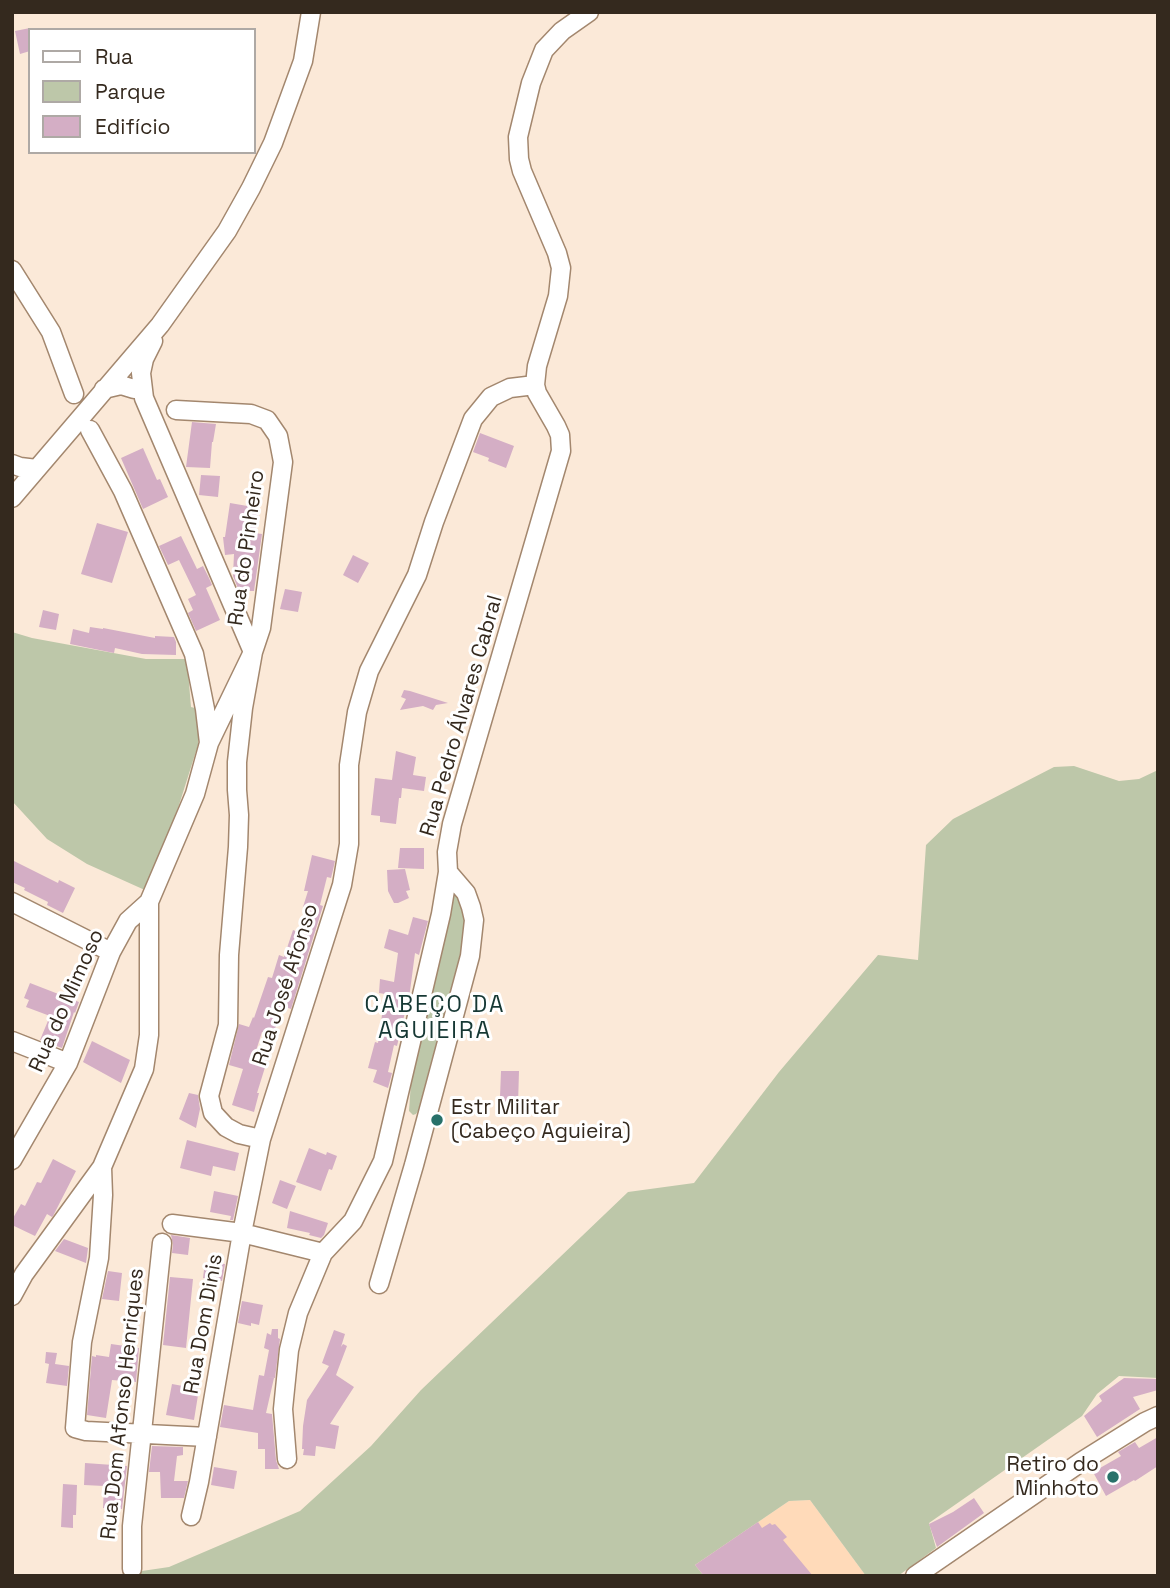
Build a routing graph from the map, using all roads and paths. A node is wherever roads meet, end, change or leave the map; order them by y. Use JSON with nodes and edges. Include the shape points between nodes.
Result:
{"nodes":[{"id":1,"x":311,"y":12,"type":"edge"},
{"id":2,"x":321,"y":12,"type":"edge"},
{"id":3,"x":589,"y":12,"type":"edge"},
{"id":4,"x":303,"y":61,"type":"junction"},
{"id":5,"x":12,"y":270,"type":"edge"},
{"id":6,"x":160,"y":325,"type":"junction"},
{"id":7,"x":124,"y":366,"type":"junction"},
{"id":8,"x":535,"y":385,"type":"junction"},
{"id":9,"x":140,"y":387,"type":"junction"},
{"id":10,"x":104,"y":389,"type":"junction"},
{"id":11,"x":74,"y":394,"type":"dead end"},
{"id":12,"x":176,"y":410,"type":"dead end"},
{"id":13,"x":90,"y":430,"type":"dead end"},
{"id":14,"x":12,"y":464,"type":"edge"},
{"id":15,"x":37,"y":469,"type":"junction"},
{"id":16,"x":13,"y":495,"type":"edge"},
{"id":17,"x":253,"y":652,"type":"junction"},
{"id":18,"x":209,"y":743,"type":"junction"},
{"id":19,"x":448,"y":872,"type":"junction"},
{"id":20,"x":12,"y":902,"type":"edge"},
{"id":21,"x":149,"y":902,"type":"junction"},
{"id":22,"x":111,"y":952,"type":"junction"},
{"id":23,"x":12,"y":1041,"type":"edge"},
{"id":24,"x":68,"y":1062,"type":"junction"},
{"id":25,"x":391,"y":1130,"type":"junction"},
{"id":26,"x":421,"y":1138,"type":"junction"},
{"id":27,"x":261,"y":1139,"type":"junction"},
{"id":28,"x":12,"y":1160,"type":"edge"},
{"id":29,"x":102,"y":1167,"type":"junction"},
{"id":30,"x":172,"y":1224,"type":"dead end"},
{"id":31,"x":242,"y":1233,"type":"junction"},
{"id":32,"x":162,"y":1243,"type":"dead end"},
{"id":33,"x":323,"y":1253,"type":"junction"},
{"id":34,"x":379,"y":1284,"type":"dead end"},
{"id":35,"x":12,"y":1296,"type":"edge"},
{"id":36,"x":1158,"y":1416,"type":"edge"},
{"id":37,"x":141,"y":1434,"type":"junction"},
{"id":38,"x":207,"y":1437,"type":"junction"},
{"id":39,"x":286,"y":1459,"type":"dead end"},
{"id":40,"x":191,"y":1516,"type":"dead end"},
{"id":41,"x":132,"y":1569,"type":"dead end"},
{"id":42,"x":915,"y":1576,"type":"edge"}],
"edges":[{"from":1,"to":4,"type":"street"},
{"from":2,"to":4,"type":"street"},
{"from":3,"to":8,"type":"street","via":[[544,51],[518,137],[522,171],[561,268]]},
{"from":4,"to":6,"type":"street","via":[[251,188],[227,232]]},
{"from":5,"to":11,"type":"street","via":[[51,332]]},
{"from":6,"to":7,"type":"street"},
{"from":6,"to":9,"type":"street","via":[[144,359]]},
{"from":7,"to":9,"type":"street","via":[[134,367]]},
{"from":7,"to":10,"type":"street"},
{"from":8,"to":19,"type":"street","name":"Rua Pedro Álvares Cabral","via":[[556,426],[561,451],[452,824]]},
{"from":8,"to":27,"type":"street","name":"Rua José Afonso","via":[[510,388],[491,397],[472,419],[417,575],[369,671],[356,712],[349,765],[349,844],[342,885]]},
{"from":9,"to":10,"type":"street"},
{"from":9,"to":17,"type":"street"},
{"from":10,"to":15,"type":"street"},
{"from":12,"to":17,"type":"street","name":"Rua do Pinheiro","via":[[251,414],[267,420],[278,436],[283,462],[261,628]]},
{"from":13,"to":18,"type":"street","via":[[123,491],[194,654]]},
{"from":14,"to":15,"type":"street"},
{"from":15,"to":16,"type":"street"},
{"from":17,"to":18,"type":"street"},
{"from":17,"to":27,"type":"street","name":"Rua José Afonso","via":[[237,762],[238,847],[228,1025],[209,1096],[213,1113],[226,1127]]},
{"from":18,"to":21,"type":"street","via":[[195,794]]},
{"from":19,"to":25,"type":"street","name":"Rua Pedro Álvares Cabral"},
{"from":19,"to":26,"type":"street","via":[[466,894],[474,920],[470,956]]},
{"from":20,"to":22,"type":"street"},
{"from":21,"to":22,"type":"street","name":"Rua do Mimoso","via":[[128,921]]},
{"from":21,"to":29,"type":"street","via":[[149,1035],[144,1069]]},
{"from":22,"to":24,"type":"street","name":"Rua do Mimoso"},
{"from":23,"to":24,"type":"street"},
{"from":24,"to":28,"type":"street","name":"Rua do Mimoso"},
{"from":25,"to":26,"type":"street"},
{"from":25,"to":33,"type":"street","name":"Rua Pedro Álvares Cabral","via":[[383,1161],[353,1220]]},
{"from":26,"to":34,"type":"street"},
{"from":27,"to":31,"type":"street","name":"Rua Dom Dinis"},
{"from":29,"to":35,"type":"street"},
{"from":29,"to":37,"type":"street","via":[[99,1258],[82,1342],[75,1428]]},
{"from":30,"to":31,"type":"street"},
{"from":31,"to":33,"type":"street"},
{"from":31,"to":38,"type":"street","name":"Rua Dom Dinis"},
{"from":32,"to":37,"type":"street","name":"Rua Dom Afonso Henriques"},
{"from":33,"to":39,"type":"street","name":"Rua Pedro Álvares Cabral","via":[[298,1313],[289,1350],[283,1409]]},
{"from":36,"to":42,"type":"street","via":[[1081,1462]]},
{"from":37,"to":38,"type":"street"},
{"from":37,"to":41,"type":"street","name":"Rua Dom Afonso Henriques"},
{"from":38,"to":40,"type":"street","name":"Rua Dom Dinis"}]}
